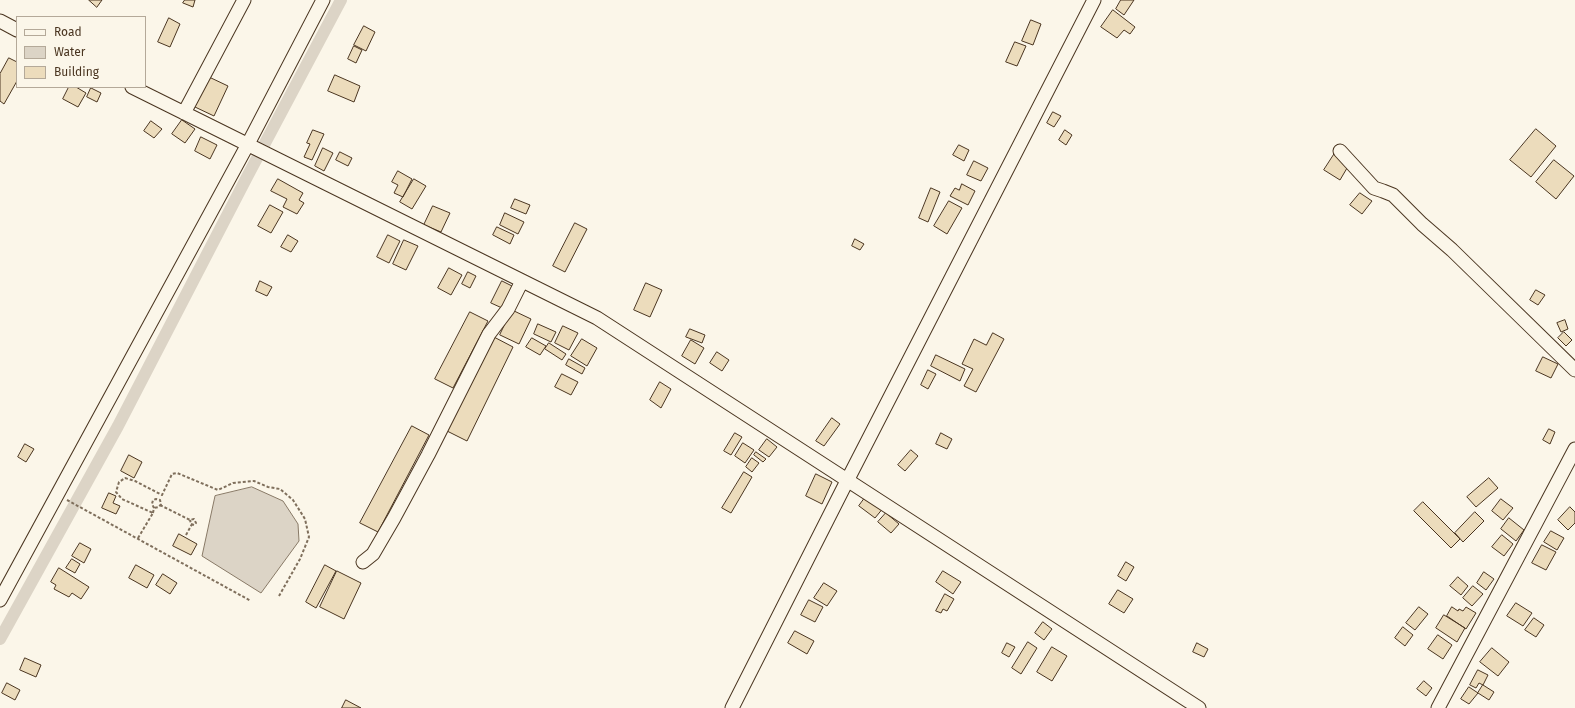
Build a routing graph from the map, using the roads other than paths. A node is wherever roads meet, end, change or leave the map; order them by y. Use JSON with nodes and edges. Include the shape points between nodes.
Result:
{"nodes":[{"id":1,"x":244,"y":0,"type":"edge"},
{"id":2,"x":323,"y":0,"type":"edge"},
{"id":3,"x":1094,"y":0,"type":"edge"},
{"id":4,"x":0,"y":21,"type":"edge"},
{"id":5,"x":16,"y":29,"type":"edge"},
{"id":6,"x":134,"y":88,"type":"edge"},
{"id":7,"x":184,"y":113,"type":"junction"},
{"id":8,"x":248,"y":144,"type":"junction"},
{"id":9,"x":1340,"y":151,"type":"dead end"},
{"id":10,"x":522,"y":280,"type":"junction"},
{"id":11,"x":1575,"y":370,"type":"edge"},
{"id":12,"x":1575,"y":449,"type":"edge"},
{"id":13,"x":848,"y":479,"type":"junction"},
{"id":14,"x":363,"y":562,"type":"dead end"},
{"id":15,"x":0,"y":600,"type":"edge"},
{"id":16,"x":732,"y":708,"type":"edge"},
{"id":17,"x":1199,"y":708,"type":"edge"},
{"id":18,"x":1438,"y":708,"type":"edge"}],
"edges":[{"from":1,"to":7,"type":"street"},
{"from":2,"to":8,"type":"street"},
{"from":3,"to":13,"type":"street"},
{"from":4,"to":5,"type":"street"},
{"from":6,"to":7,"type":"street"},
{"from":7,"to":8,"type":"street"},
{"from":8,"to":10,"type":"street"},
{"from":8,"to":15,"type":"street"},
{"from":9,"to":11,"type":"street","via":[[1374,188],[1399,202]]},
{"from":10,"to":13,"type":"street","via":[[597,318]]},
{"from":10,"to":14,"type":"street","via":[[508,309],[489,334],[394,518],[373,554]]},
{"from":12,"to":18,"type":"street"},
{"from":13,"to":16,"type":"street"},
{"from":13,"to":17,"type":"street"}]}
